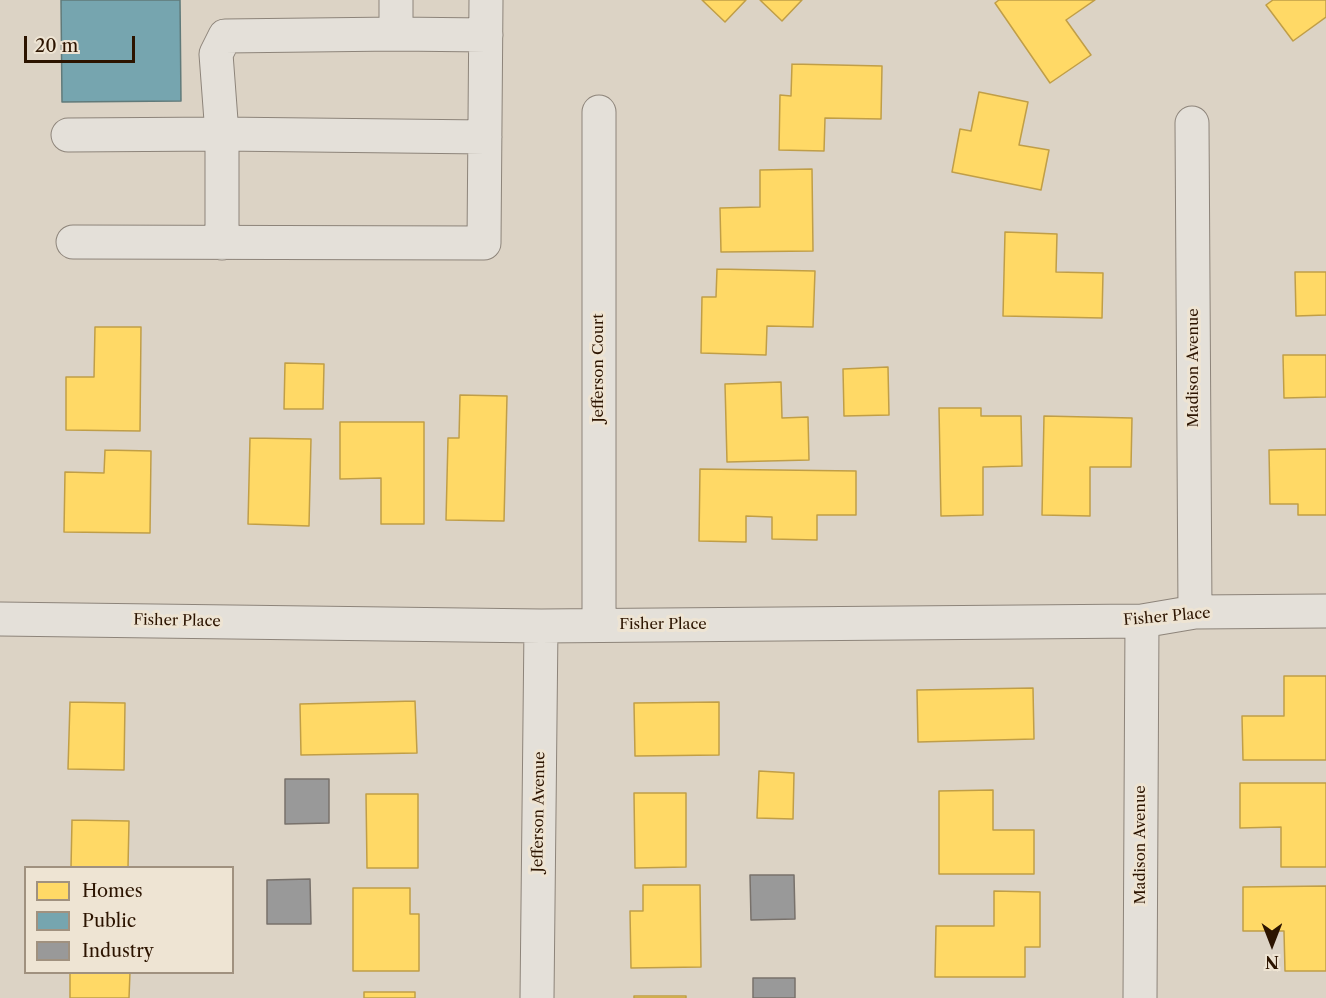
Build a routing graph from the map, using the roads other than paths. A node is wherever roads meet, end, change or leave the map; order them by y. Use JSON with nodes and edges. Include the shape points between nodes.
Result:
{"nodes":[{"id":1,"x":396,"y":0,"type":"edge"},
{"id":2,"x":486,"y":0,"type":"edge"},
{"id":3,"x":396,"y":34,"type":"junction"},
{"id":4,"x":486,"y":35,"type":"junction"},
{"id":5,"x":600,"y":112,"type":"dead end"},
{"id":6,"x":1192,"y":123,"type":"dead end"},
{"id":7,"x":222,"y":134,"type":"junction"},
{"id":8,"x":68,"y":135,"type":"dead end"},
{"id":9,"x":485,"y":137,"type":"junction"},
{"id":10,"x":73,"y":242,"type":"dead end"},
{"id":11,"x":222,"y":243,"type":"junction"},
{"id":12,"x":1326,"y":610,"type":"edge"},
{"id":13,"x":1195,"y":612,"type":"junction"},
{"id":14,"x":0,"y":619,"type":"edge"},
{"id":15,"x":1142,"y":621,"type":"junction"},
{"id":16,"x":598,"y":625,"type":"junction"},
{"id":17,"x":541,"y":626,"type":"junction"},
{"id":18,"x":537,"y":998,"type":"edge"},
{"id":19,"x":1140,"y":998,"type":"edge"}],
"edges":[{"from":1,"to":3,"type":"street"},
{"from":2,"to":4,"type":"street"},
{"from":3,"to":4,"type":"street"},
{"from":3,"to":7,"type":"street","via":[[225,36],[216,54]]},
{"from":4,"to":9,"type":"street"},
{"from":5,"to":16,"type":"street","name":"Jefferson Court"},
{"from":6,"to":13,"type":"street","name":"Madison Avenue"},
{"from":7,"to":8,"type":"street"},
{"from":7,"to":9,"type":"street"},
{"from":7,"to":11,"type":"street"},
{"from":9,"to":11,"type":"street","via":[[484,243]]},
{"from":10,"to":11,"type":"street"},
{"from":12,"to":13,"type":"street","name":"Fisher Place"},
{"from":13,"to":15,"type":"street","name":"Fisher Place"},
{"from":14,"to":17,"type":"street","name":"Fisher Place"},
{"from":15,"to":16,"type":"street","name":"Fisher Place"},
{"from":15,"to":19,"type":"street","name":"Madison Avenue"},
{"from":16,"to":17,"type":"street","name":"Fisher Place"},
{"from":17,"to":18,"type":"street","name":"Jefferson Avenue"}]}
